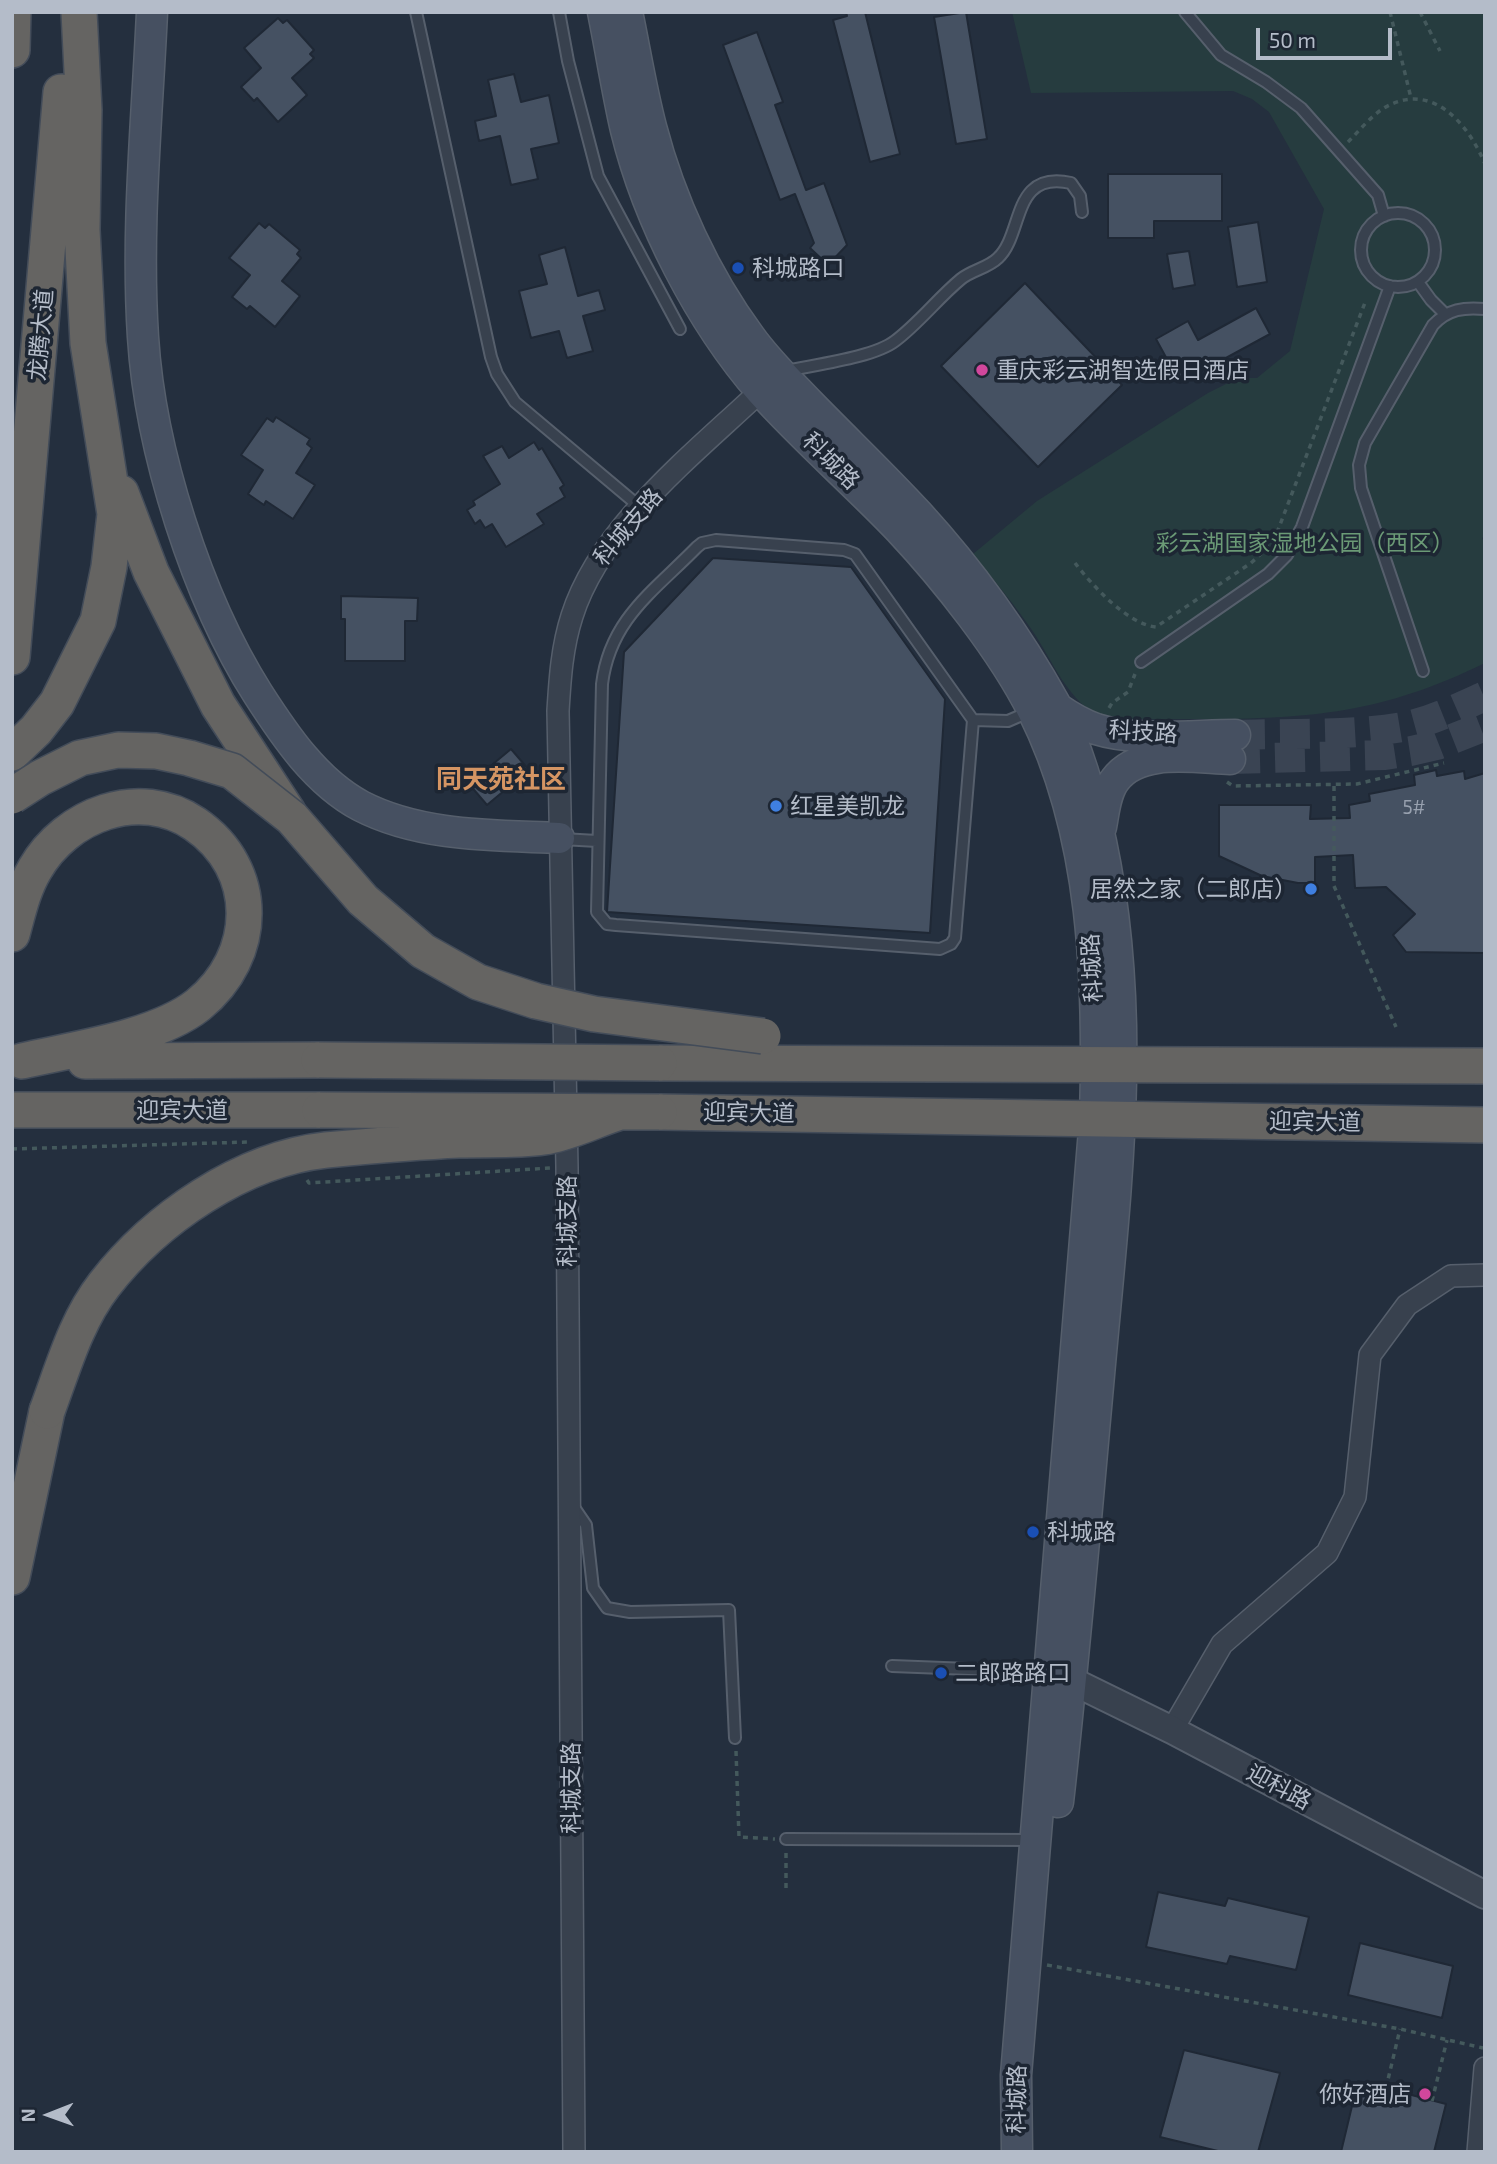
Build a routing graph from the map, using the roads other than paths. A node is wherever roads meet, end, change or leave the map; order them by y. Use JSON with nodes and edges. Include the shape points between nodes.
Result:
{"nodes":[{"id":1,"x":13,"y":12,"type":"edge"},
{"id":2,"x":62,"y":12,"type":"edge"},
{"id":3,"x":79,"y":12,"type":"edge"},
{"id":4,"x":152,"y":12,"type":"edge"},
{"id":5,"x":416,"y":12,"type":"edge"},
{"id":6,"x":559,"y":12,"type":"edge"},
{"id":7,"x":603,"y":12,"type":"edge"},
{"id":8,"x":628,"y":12,"type":"edge"},
{"id":9,"x":1185,"y":12,"type":"edge"},
{"id":10,"x":12,"y":50,"type":"edge"},
{"id":11,"x":1082,"y":212,"type":"dead end"},
{"id":12,"x":1384,"y":216,"type":"junction"},
{"id":13,"x":1418,"y":282,"type":"junction"},
{"id":14,"x":1390,"y":286,"type":"junction"},
{"id":15,"x":1485,"y":309,"type":"edge"},
{"id":16,"x":1445,"y":314,"type":"junction"},
{"id":17,"x":680,"y":329,"type":"dead end"},
{"id":18,"x":770,"y":382,"type":"junction"},
{"id":19,"x":102,"y":437,"type":"junction"},
{"id":20,"x":640,"y":507,"type":"junction"},
{"id":21,"x":12,"y":657,"type":"edge"},
{"id":22,"x":1141,"y":662,"type":"road end"},
{"id":23,"x":1423,"y":671,"type":"dead end"},
{"id":24,"x":1045,"y":709,"type":"junction"},
{"id":25,"x":973,"y":720,"type":"junction"},
{"id":26,"x":12,"y":753,"type":"edge"},
{"id":27,"x":12,"y":796,"type":"edge"},
{"id":28,"x":292,"y":818,"type":"junction"},
{"id":29,"x":1099,"y":834,"type":"junction"},
{"id":30,"x":559,"y":838,"type":"junction"},
{"id":31,"x":597,"y":841,"type":"junction"},
{"id":32,"x":12,"y":934,"type":"edge"},
{"id":33,"x":890,"y":1063,"type":"junction"},
{"id":34,"x":1110,"y":1065,"type":"junction"},
{"id":35,"x":1390,"y":1066,"type":"junction"},
{"id":36,"x":1485,"y":1066,"type":"edge"},
{"id":37,"x":12,"y":1110,"type":"edge"},
{"id":38,"x":620,"y":1112,"type":"junction"},
{"id":39,"x":1108,"y":1118,"type":"junction"},
{"id":40,"x":1234,"y":1120,"type":"junction"},
{"id":41,"x":1485,"y":1125,"type":"edge"},
{"id":42,"x":1485,"y":1275,"type":"edge"},
{"id":43,"x":569,"y":1501,"type":"junction"},
{"id":44,"x":12,"y":1577,"type":"edge"},
{"id":45,"x":892,"y":1666,"type":"dead end"},
{"id":46,"x":1060,"y":1676,"type":"junction"},
{"id":47,"x":1172,"y":1730,"type":"junction"},
{"id":48,"x":735,"y":1738,"type":"road end"},
{"id":49,"x":786,"y":1839,"type":"road end"},
{"id":50,"x":1035,"y":1840,"type":"junction"},
{"id":51,"x":1485,"y":1895,"type":"edge"},
{"id":52,"x":1485,"y":2068,"type":"edge"},
{"id":53,"x":574,"y":2152,"type":"edge"},
{"id":54,"x":1017,"y":2152,"type":"edge"},
{"id":55,"x":1037,"y":2152,"type":"edge"},
{"id":56,"x":1478,"y":2152,"type":"edge"}],
"edges":[{"from":1,"to":10,"type":"highway"},
{"from":2,"to":21,"type":"highway","name":"龙腾大道","via":[[61,116]]},
{"from":3,"to":19,"type":"highway","via":[[88,343]]},
{"from":4,"to":30,"type":"main road","via":[[140,284],[144,351],[150,398],[184,533],[230,646],[295,747],[339,792],[362,806],[450,831]]},
{"from":5,"to":20,"type":"lane","via":[[497,373],[515,402]]},
{"from":6,"to":17,"type":"lane","via":[[598,176]]},
{"from":7,"to":18,"type":"main road","name":"科城路","via":[[626,131],[642,182],[683,273],[704,313]]},
{"from":8,"to":18,"type":"main road","name":"科城路","via":[[650,125],[670,186]]},
{"from":9,"to":12,"type":"lane","via":[[1221,55],[1301,108],[1378,195]]},
{"from":11,"to":18,"type":"lane","via":[[1080,196],[1071,183],[1035,188],[1024,201],[999,257],[964,276],[895,341]]},
{"from":12,"to":13,"type":"lane","via":[[1395,212],[1418,218],[1433,237],[1434,262]]},
{"from":12,"to":14,"type":"lane","via":[[1366,231],[1361,255],[1372,277]]},
{"from":13,"to":14,"type":"lane"},
{"from":13,"to":16,"type":"lane"},
{"from":14,"to":22,"type":"lane","via":[[1302,527],[1287,555],[1268,574]]},
{"from":15,"to":16,"type":"lane"},
{"from":16,"to":23,"type":"lane","via":[[1433,325],[1365,443],[1359,465],[1361,488]]},
{"from":18,"to":20,"type":"street","name":"科城支路"},
{"from":18,"to":24,"type":"main road","name":"科城路","via":[[932,568]]},
{"from":19,"to":26,"type":"highway","via":[[115,514],[98,621],[57,703]]},
{"from":19,"to":28,"type":"highway","via":[[151,572],[218,705]]},
{"from":20,"to":30,"type":"street","name":"科城支路","via":[[600,556],[572,614],[564,644],[558,711]]},
{"from":24,"to":25,"type":"lane","via":[[1008,721]]},
{"from":24,"to":29,"type":"main road","name":"科城路","via":[[1080,763]]},
{"from":24,"to":29,"type":"main road","name":"科技路","via":[[1109,732],[1152,736],[1230,758],[1162,758],[1130,766],[1111,786]]},
{"from":24,"to":34,"type":"main road","name":"科城路","via":[[1082,864]]},
{"from":25,"to":31,"type":"lane","via":[[955,938],[946,947],[607,924],[595,903]]},
{"from":25,"to":31,"type":"lane","via":[[855,554],[708,541],[625,619],[607,656]]},
{"from":27,"to":28,"type":"highway","bridge":true,"via":[[80,758],[118,750],[156,751],[232,771]]},
{"from":28,"to":33,"type":"highway","bridge":true,"via":[[363,900],[423,951],[478,982],[594,1014],[763,1036]]},
{"from":29,"to":34,"type":"main road","name":"科城路","via":[[1119,970]]},
{"from":30,"to":31,"type":"lane"},
{"from":30,"to":43,"type":"street","name":"科城支路"},
{"from":32,"to":33,"type":"highway","bridge":true,"via":[[36,868],[58,839],[80,821],[108,810],[138,807],[169,812],[194,824],[231,862],[243,892],[244,926],[237,956],[220,983],[197,1005],[162,1026],[22,1061]]},
{"from":33,"to":34,"type":"highway"},
{"from":34,"to":35,"type":"highway"},
{"from":34,"to":39,"type":"main road","name":"科城路"},
{"from":35,"to":36,"type":"highway"},
{"from":35,"to":40,"type":"highway","via":[[1338,1076],[1213,1077],[1203,1081],[1197,1090],[1200,1106]]},
{"from":37,"to":38,"type":"highway","name":"迎宾大道","bridge":true},
{"from":38,"to":39,"type":"highway","name":"迎宾大道","bridge":true},
{"from":38,"to":44,"type":"highway","bridge":true,"via":[[546,1137],[323,1150],[270,1164],[222,1184],[179,1212],[103,1286],[75,1334],[47,1410]]},
{"from":39,"to":40,"type":"highway","name":"迎宾大道"},
{"from":39,"to":46,"type":"main road","name":"科城路"},
{"from":40,"to":41,"type":"highway","name":"迎宾大道"},
{"from":42,"to":47,"type":"street","via":[[1451,1276],[1407,1306],[1370,1355],[1355,1497],[1328,1553],[1222,1644]]},
{"from":43,"to":48,"type":"lane","via":[[586,1525],[593,1588],[607,1608],[630,1612],[729,1610]]},
{"from":43,"to":53,"type":"street","name":"科城支路"},
{"from":45,"to":46,"type":"lane"},
{"from":46,"to":47,"type":"street","name":"迎科路"},
{"from":46,"to":50,"type":"main road","name":"科城路"},
{"from":46,"to":55,"type":"main road","name":"科城路","via":[[1054,1842],[1035,2080]]},
{"from":47,"to":51,"type":"street","name":"迎科路"},
{"from":49,"to":50,"type":"lane"},
{"from":50,"to":54,"type":"main road","name":"科城路","via":[[1016,2075]]},
{"from":52,"to":56,"type":"street"}]}
